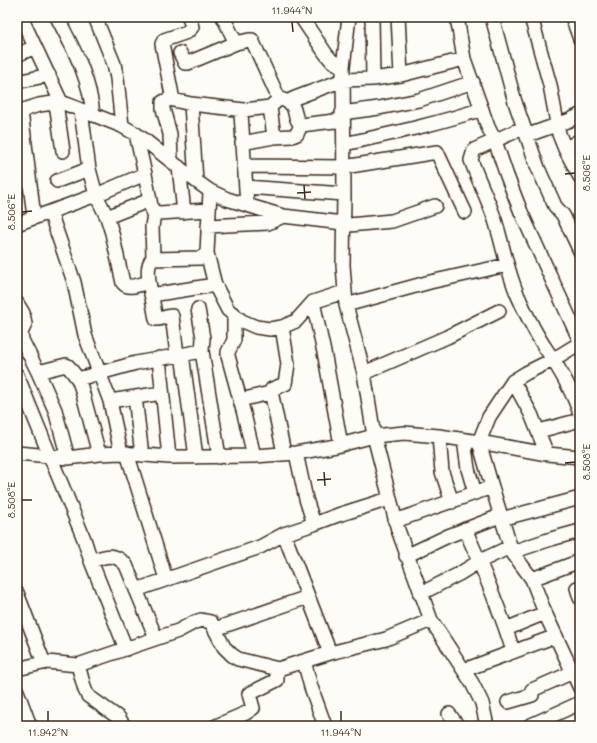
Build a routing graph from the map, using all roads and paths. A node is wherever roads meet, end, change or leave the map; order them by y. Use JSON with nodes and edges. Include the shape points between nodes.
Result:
{"nodes":[{"id":1,"x":58,"y":17,"type":"edge"},
{"id":2,"x":95,"y":17,"type":"edge"},
{"id":3,"x":189,"y":17,"type":"edge"},
{"id":4,"x":223,"y":17,"type":"edge"},
{"id":5,"x":300,"y":17,"type":"edge"},
{"id":6,"x":349,"y":17,"type":"edge"},
{"id":7,"x":372,"y":17,"type":"edge"},
{"id":8,"x":398,"y":17,"type":"edge"},
{"id":9,"x":457,"y":17,"type":"edge"},
{"id":10,"x":492,"y":17,"type":"edge"},
{"id":11,"x":531,"y":17,"type":"edge"},
{"id":12,"x":573,"y":17,"type":"edge"},
{"id":13,"x":21,"y":25,"type":"edge"},
{"id":14,"x":580,"y":39,"type":"edge"},
{"id":15,"x":236,"y":43,"type":"junction"},
{"id":16,"x":35,"y":47,"type":"junction"},
{"id":17,"x":180,"y":54,"type":"dead end"},
{"id":18,"x":17,"y":55,"type":"edge"},
{"id":19,"x":464,"y":59,"type":"junction"},
{"id":20,"x":343,"y":67,"type":"junction"},
{"id":21,"x":49,"y":75,"type":"junction"},
{"id":22,"x":401,"y":75,"type":"junction"},
{"id":23,"x":373,"y":79,"type":"junction"},
{"id":24,"x":343,"y":80,"type":"junction"},
{"id":25,"x":17,"y":82,"type":"edge"},
{"id":26,"x":473,"y":82,"type":"junction"},
{"id":27,"x":173,"y":100,"type":"junction"},
{"id":28,"x":58,"y":102,"type":"junction"},
{"id":29,"x":279,"y":102,"type":"junction"},
{"id":30,"x":191,"y":104,"type":"junction"},
{"id":31,"x":482,"y":109,"type":"junction"},
{"id":32,"x":244,"y":110,"type":"junction"},
{"id":33,"x":19,"y":111,"type":"edge"},
{"id":34,"x":81,"y":111,"type":"junction"},
{"id":35,"x":93,"y":115,"type":"junction"},
{"id":36,"x":580,"y":115,"type":"edge"},
{"id":37,"x":342,"y":116,"type":"junction"},
{"id":38,"x":300,"y":124,"type":"junction"},
{"id":39,"x":557,"y":125,"type":"junction"},
{"id":40,"x":122,"y":126,"type":"junction"},
{"id":41,"x":525,"y":133,"type":"junction"},
{"id":42,"x":136,"y":134,"type":"junction"},
{"id":43,"x":274,"y":137,"type":"junction"},
{"id":44,"x":580,"y":140,"type":"edge"},
{"id":45,"x":495,"y":141,"type":"junction"},
{"id":46,"x":242,"y":143,"type":"junction"},
{"id":47,"x":344,"y":144,"type":"junction"},
{"id":48,"x":565,"y":149,"type":"junction"},
{"id":49,"x":63,"y":151,"type":"dead end"},
{"id":50,"x":175,"y":164,"type":"junction"},
{"id":51,"x":244,"y":166,"type":"junction"},
{"id":52,"x":344,"y":167,"type":"junction"},
{"id":53,"x":89,"y":169,"type":"junction"},
{"id":54,"x":145,"y":174,"type":"junction"},
{"id":55,"x":580,"y":177,"type":"edge"},
{"id":56,"x":57,"y":181,"type":"dead end"},
{"id":57,"x":196,"y":181,"type":"junction"},
{"id":58,"x":246,"y":187,"type":"junction"},
{"id":59,"x":210,"y":191,"type":"junction"},
{"id":60,"x":344,"y":194,"type":"junction"},
{"id":61,"x":96,"y":195,"type":"junction"},
{"id":62,"x":150,"y":200,"type":"junction"},
{"id":63,"x":247,"y":206,"type":"junction"},
{"id":64,"x":435,"y":206,"type":"dead end"},
{"id":65,"x":208,"y":210,"type":"junction"},
{"id":66,"x":50,"y":212,"type":"junction"},
{"id":67,"x":184,"y":212,"type":"junction"},
{"id":68,"x":465,"y":212,"type":"dead end"},
{"id":69,"x":154,"y":213,"type":"junction"},
{"id":70,"x":283,"y":216,"type":"junction"},
{"id":71,"x":34,"y":217,"type":"junction"},
{"id":72,"x":107,"y":217,"type":"junction"},
{"id":73,"x":343,"y":223,"type":"junction"},
{"id":74,"x":17,"y":224,"type":"edge"},
{"id":75,"x":208,"y":226,"type":"junction"},
{"id":76,"x":580,"y":251,"type":"edge"},
{"id":77,"x":206,"y":253,"type":"junction"},
{"id":78,"x":152,"y":259,"type":"junction"},
{"id":79,"x":507,"y":265,"type":"junction"},
{"id":80,"x":215,"y":285,"type":"junction"},
{"id":81,"x":150,"y":288,"type":"junction"},
{"id":82,"x":345,"y":298,"type":"junction"},
{"id":83,"x":17,"y":302,"type":"edge"},
{"id":84,"x":313,"y":302,"type":"junction"},
{"id":85,"x":198,"y":309,"type":"dead end"},
{"id":86,"x":499,"y":311,"type":"dead end"},
{"id":87,"x":234,"y":314,"type":"junction"},
{"id":88,"x":282,"y":327,"type":"junction"},
{"id":89,"x":580,"y":342,"type":"edge"},
{"id":90,"x":202,"y":351,"type":"junction"},
{"id":91,"x":179,"y":354,"type":"junction"},
{"id":92,"x":159,"y":358,"type":"junction"},
{"id":93,"x":554,"y":359,"type":"junction"},
{"id":94,"x":38,"y":372,"type":"junction"},
{"id":95,"x":100,"y":372,"type":"junction"},
{"id":96,"x":364,"y":373,"type":"junction"},
{"id":97,"x":17,"y":375,"type":"edge"},
{"id":98,"x":78,"y":379,"type":"junction"},
{"id":99,"x":513,"y":381,"type":"junction"},
{"id":100,"x":162,"y":393,"type":"junction"},
{"id":101,"x":270,"y":393,"type":"junction"},
{"id":102,"x":135,"y":396,"type":"junction"},
{"id":103,"x":240,"y":400,"type":"junction"},
{"id":104,"x":110,"y":401,"type":"junction"},
{"id":105,"x":580,"y":414,"type":"edge"},
{"id":106,"x":580,"y":420,"type":"edge"},
{"id":107,"x":539,"y":431,"type":"junction"},
{"id":108,"x":374,"y":436,"type":"junction"},
{"id":109,"x":439,"y":436,"type":"junction"},
{"id":110,"x":464,"y":440,"type":"junction"},
{"id":111,"x":479,"y":442,"type":"junction"},
{"id":112,"x":341,"y":445,"type":"junction"},
{"id":113,"x":17,"y":453,"type":"edge"},
{"id":114,"x":124,"y":453,"type":"junction"},
{"id":115,"x":290,"y":453,"type":"junction"},
{"id":116,"x":99,"y":454,"type":"junction"},
{"id":117,"x":547,"y":454,"type":"junction"},
{"id":118,"x":142,"y":455,"type":"junction"},
{"id":119,"x":50,"y":456,"type":"junction"},
{"id":120,"x":254,"y":456,"type":"junction"},
{"id":121,"x":196,"y":457,"type":"junction"},
{"id":122,"x":219,"y":457,"type":"junction"},
{"id":123,"x":580,"y":457,"type":"edge"},
{"id":124,"x":68,"y":458,"type":"junction"},
{"id":125,"x":169,"y":458,"type":"junction"},
{"id":126,"x":492,"y":487,"type":"junction"},
{"id":127,"x":475,"y":493,"type":"junction"},
{"id":128,"x":580,"y":498,"type":"edge"},
{"id":129,"x":389,"y":499,"type":"junction"},
{"id":130,"x":452,"y":502,"type":"junction"},
{"id":131,"x":501,"y":517,"type":"junction"},
{"id":132,"x":395,"y":521,"type":"junction"},
{"id":133,"x":314,"y":524,"type":"junction"},
{"id":134,"x":465,"y":529,"type":"junction"},
{"id":135,"x":580,"y":531,"type":"edge"},
{"id":136,"x":284,"y":534,"type":"junction"},
{"id":137,"x":511,"y":550,"type":"junction"},
{"id":138,"x":406,"y":556,"type":"junction"},
{"id":139,"x":480,"y":561,"type":"junction"},
{"id":140,"x":580,"y":561,"type":"edge"},
{"id":141,"x":91,"y":562,"type":"junction"},
{"id":142,"x":166,"y":579,"type":"junction"},
{"id":143,"x":532,"y":579,"type":"junction"},
{"id":144,"x":136,"y":590,"type":"junction"},
{"id":145,"x":17,"y":593,"type":"edge"},
{"id":146,"x":420,"y":594,"type":"junction"},
{"id":147,"x":308,"y":597,"type":"junction"},
{"id":148,"x":545,"y":613,"type":"junction"},
{"id":149,"x":431,"y":620,"type":"junction"},
{"id":150,"x":215,"y":629,"type":"junction"},
{"id":151,"x":506,"y":629,"type":"junction"},
{"id":152,"x":556,"y":636,"type":"junction"},
{"id":153,"x":156,"y":638,"type":"junction"},
{"id":154,"x":126,"y":649,"type":"junction"},
{"id":155,"x":513,"y":651,"type":"junction"},
{"id":156,"x":330,"y":653,"type":"junction"},
{"id":157,"x":304,"y":661,"type":"junction"},
{"id":158,"x":44,"y":663,"type":"junction"},
{"id":159,"x":78,"y":665,"type":"junction"},
{"id":160,"x":18,"y":667,"type":"edge"},
{"id":161,"x":278,"y":668,"type":"junction"},
{"id":162,"x":464,"y":670,"type":"junction"},
{"id":163,"x":576,"y":671,"type":"edge"},
{"id":164,"x":580,"y":688,"type":"edge"},
{"id":165,"x":17,"y":691,"type":"edge"},
{"id":166,"x":508,"y":702,"type":"dead end"},
{"id":167,"x":580,"y":704,"type":"edge"},
{"id":168,"x":449,"y":714,"type":"dead end"},
{"id":169,"x":30,"y":726,"type":"edge"},
{"id":170,"x":124,"y":726,"type":"edge"},
{"id":171,"x":216,"y":726,"type":"edge"},
{"id":172,"x":325,"y":726,"type":"edge"},
{"id":173,"x":458,"y":726,"type":"edge"},
{"id":174,"x":487,"y":726,"type":"edge"},
{"id":175,"x":529,"y":726,"type":"edge"}],
"edges":[{"from":1,"to":35,"type":"street","via":[[88,85]]},
{"from":2,"to":40,"type":"street","via":[[114,64]]},
{"from":3,"to":27,"type":"street","via":[[192,27],[187,32],[164,40],[162,44]]},
{"from":4,"to":15,"type":"street"},
{"from":5,"to":20,"type":"street","via":[[332,61]]},
{"from":6,"to":20,"type":"street"},
{"from":7,"to":23,"type":"street"},
{"from":8,"to":22,"type":"street"},
{"from":9,"to":19,"type":"street"},
{"from":10,"to":41,"type":"street"},
{"from":11,"to":39,"type":"street","via":[[550,85]]},
{"from":12,"to":14,"type":"street"},
{"from":13,"to":16,"type":"street"},
{"from":15,"to":17,"type":"street","via":[[188,63],[185,63]]},
{"from":15,"to":29,"type":"street","via":[[252,40]]},
{"from":16,"to":18,"type":"street"},
{"from":16,"to":21,"type":"street"},
{"from":19,"to":22,"type":"street"},
{"from":19,"to":26,"type":"street"},
{"from":20,"to":24,"type":"street"},
{"from":21,"to":25,"type":"street"},
{"from":21,"to":28,"type":"street"},
{"from":22,"to":23,"type":"street"},
{"from":23,"to":24,"type":"street"},
{"from":24,"to":29,"type":"street"},
{"from":24,"to":37,"type":"street"},
{"from":26,"to":31,"type":"street"},
{"from":26,"to":37,"type":"street","via":[[419,100]]},
{"from":27,"to":30,"type":"street"},
{"from":27,"to":50,"type":"street","via":[[163,102],[163,109]]},
{"from":28,"to":33,"type":"street"},
{"from":28,"to":34,"type":"street"},
{"from":28,"to":49,"type":"street"},
{"from":29,"to":32,"type":"street"},
{"from":29,"to":38,"type":"street","via":[[294,109],[297,122]]},
{"from":29,"to":43,"type":"street"},
{"from":30,"to":32,"type":"street"},
{"from":30,"to":57,"type":"street"},
{"from":31,"to":45,"type":"street"},
{"from":31,"to":47,"type":"street"},
{"from":32,"to":46,"type":"street","via":[[241,113]]},
{"from":33,"to":71,"type":"street"},
{"from":34,"to":35,"type":"street"},
{"from":34,"to":53,"type":"street"},
{"from":35,"to":40,"type":"street"},
{"from":36,"to":39,"type":"street"},
{"from":37,"to":38,"type":"street"},
{"from":37,"to":47,"type":"street"},
{"from":38,"to":43,"type":"street","via":[[297,134]]},
{"from":39,"to":41,"type":"street","via":[[534,134]]},
{"from":39,"to":48,"type":"street"},
{"from":40,"to":42,"type":"street"},
{"from":41,"to":45,"type":"street","via":[[516,130]]},
{"from":41,"to":76,"type":"street","via":[[555,206],[563,215]]},
{"from":42,"to":50,"type":"street"},
{"from":42,"to":54,"type":"street"},
{"from":43,"to":46,"type":"street"},
{"from":44,"to":48,"type":"street"},
{"from":45,"to":79,"type":"street","via":[[474,150],[471,160],[494,218]]},
{"from":45,"to":89,"type":"street","via":[[521,212]]},
{"from":46,"to":51,"type":"street"},
{"from":47,"to":52,"type":"street"},
{"from":48,"to":55,"type":"street"},
{"from":50,"to":57,"type":"street"},
{"from":50,"to":67,"type":"street"},
{"from":51,"to":52,"type":"street"},
{"from":51,"to":58,"type":"street"},
{"from":52,"to":60,"type":"street"},
{"from":52,"to":68,"type":"street","via":[[437,152]]},
{"from":53,"to":56,"type":"street"},
{"from":53,"to":61,"type":"street"},
{"from":54,"to":61,"type":"street"},
{"from":54,"to":62,"type":"street"},
{"from":57,"to":59,"type":"street"},
{"from":58,"to":60,"type":"street"},
{"from":58,"to":63,"type":"street"},
{"from":59,"to":63,"type":"street"},
{"from":59,"to":65,"type":"street"},
{"from":60,"to":73,"type":"street"},
{"from":61,"to":66,"type":"street"},
{"from":61,"to":72,"type":"street"},
{"from":62,"to":69,"type":"street"},
{"from":62,"to":72,"type":"street"},
{"from":63,"to":70,"type":"street"},
{"from":64,"to":73,"type":"street","via":[[392,221],[349,225]]},
{"from":65,"to":67,"type":"street"},
{"from":65,"to":75,"type":"street"},
{"from":66,"to":71,"type":"street"},
{"from":66,"to":95,"type":"street","via":[[74,282],[85,335]]},
{"from":67,"to":69,"type":"street"},
{"from":69,"to":78,"type":"street"},
{"from":70,"to":73,"type":"street"},
{"from":70,"to":75,"type":"street","via":[[268,223]]},
{"from":71,"to":74,"type":"street"},
{"from":72,"to":81,"type":"street","via":[[125,286]]},
{"from":73,"to":82,"type":"street"},
{"from":75,"to":77,"type":"street"},
{"from":77,"to":78,"type":"street","via":[[201,258]]},
{"from":77,"to":80,"type":"street"},
{"from":78,"to":81,"type":"street","via":[[147,268]]},
{"from":79,"to":82,"type":"street"},
{"from":79,"to":93,"type":"street","via":[[530,322]]},
{"from":80,"to":81,"type":"street"},
{"from":80,"to":87,"type":"street","via":[[228,310]]},
{"from":81,"to":91,"type":"street","via":[[156,319],[172,316]]},
{"from":82,"to":84,"type":"street"},
{"from":82,"to":96,"type":"street"},
{"from":83,"to":94,"type":"street","via":[[25,324],[21,333],[22,340]]},
{"from":84,"to":88,"type":"street","via":[[296,321]]},
{"from":84,"to":112,"type":"street"},
{"from":85,"to":90,"type":"street","via":[[203,338]]},
{"from":86,"to":96,"type":"street"},
{"from":87,"to":88,"type":"street","via":[[256,327]]},
{"from":87,"to":103,"type":"street","via":[[234,340],[228,356]]},
{"from":88,"to":101,"type":"street","via":[[288,364],[285,384],[272,389]]},
{"from":89,"to":93,"type":"street"},
{"from":90,"to":91,"type":"street"},
{"from":90,"to":122,"type":"street"},
{"from":91,"to":92,"type":"street"},
{"from":91,"to":121,"type":"street"},
{"from":92,"to":95,"type":"street"},
{"from":92,"to":100,"type":"street"},
{"from":93,"to":99,"type":"street"},
{"from":93,"to":105,"type":"street","via":[[575,398]]},
{"from":94,"to":98,"type":"street","via":[[66,365]]},
{"from":94,"to":124,"type":"street","via":[[55,410]]},
{"from":95,"to":98,"type":"street"},
{"from":95,"to":104,"type":"street"},
{"from":96,"to":108,"type":"street"},
{"from":97,"to":119,"type":"street"},
{"from":98,"to":116,"type":"street"},
{"from":99,"to":107,"type":"street"},
{"from":99,"to":111,"type":"street","via":[[489,417]]},
{"from":100,"to":102,"type":"street"},
{"from":100,"to":125,"type":"street"},
{"from":101,"to":103,"type":"street"},
{"from":101,"to":115,"type":"street"},
{"from":102,"to":104,"type":"street"},
{"from":102,"to":118,"type":"street"},
{"from":103,"to":120,"type":"street"},
{"from":104,"to":114,"type":"street"},
{"from":106,"to":107,"type":"street"},
{"from":107,"to":117,"type":"street"},
{"from":108,"to":109,"type":"street","via":[[404,433]]},
{"from":108,"to":112,"type":"street"},
{"from":108,"to":129,"type":"street"},
{"from":109,"to":110,"type":"street"},
{"from":109,"to":130,"type":"street","via":[[442,472]]},
{"from":110,"to":111,"type":"street"},
{"from":110,"to":127,"type":"street"},
{"from":111,"to":117,"type":"street"},
{"from":111,"to":126,"type":"street"},
{"from":112,"to":115,"type":"street"},
{"from":113,"to":119,"type":"street"},
{"from":114,"to":116,"type":"street"},
{"from":114,"to":118,"type":"street"},
{"from":114,"to":142,"type":"street"},
{"from":115,"to":120,"type":"street"},
{"from":115,"to":133,"type":"street"},
{"from":116,"to":124,"type":"street"},
{"from":117,"to":123,"type":"street"},
{"from":118,"to":125,"type":"street"},
{"from":119,"to":124,"type":"street"},
{"from":119,"to":141,"type":"street"},
{"from":120,"to":122,"type":"street"},
{"from":121,"to":122,"type":"street"},
{"from":121,"to":125,"type":"street"},
{"from":126,"to":127,"type":"street"},
{"from":126,"to":131,"type":"street"},
{"from":127,"to":130,"type":"street"},
{"from":128,"to":131,"type":"street"},
{"from":129,"to":132,"type":"street"},
{"from":129,"to":133,"type":"street"},
{"from":130,"to":132,"type":"street"},
{"from":131,"to":134,"type":"street"},
{"from":131,"to":137,"type":"street"},
{"from":132,"to":138,"type":"street"},
{"from":133,"to":136,"type":"street"},
{"from":134,"to":138,"type":"street"},
{"from":134,"to":139,"type":"street"},
{"from":135,"to":137,"type":"street"},
{"from":136,"to":142,"type":"street","via":[[260,547]]},
{"from":136,"to":147,"type":"street"},
{"from":137,"to":139,"type":"street"},
{"from":137,"to":143,"type":"street"},
{"from":138,"to":146,"type":"street"},
{"from":139,"to":146,"type":"street"},
{"from":139,"to":151,"type":"street"},
{"from":140,"to":143,"type":"street"},
{"from":141,"to":144,"type":"street","via":[[106,556],[121,560],[126,565]]},
{"from":141,"to":154,"type":"street"},
{"from":142,"to":144,"type":"street"},
{"from":143,"to":148,"type":"street"},
{"from":144,"to":153,"type":"street"},
{"from":145,"to":158,"type":"street"},
{"from":146,"to":149,"type":"street"},
{"from":147,"to":150,"type":"street"},
{"from":147,"to":156,"type":"street"},
{"from":148,"to":151,"type":"street"},
{"from":148,"to":152,"type":"street"},
{"from":149,"to":156,"type":"street","via":[[386,639]]},
{"from":149,"to":162,"type":"street"},
{"from":150,"to":153,"type":"street","via":[[211,622],[201,620]]},
{"from":150,"to":161,"type":"street","via":[[224,646],[238,659]]},
{"from":151,"to":155,"type":"street"},
{"from":152,"to":155,"type":"street"},
{"from":152,"to":163,"type":"street"},
{"from":153,"to":154,"type":"street"},
{"from":154,"to":159,"type":"street"},
{"from":155,"to":162,"type":"street"},
{"from":156,"to":157,"type":"street"},
{"from":157,"to":161,"type":"street"},
{"from":157,"to":172,"type":"street"},
{"from":158,"to":159,"type":"street"},
{"from":158,"to":160,"type":"street"},
{"from":159,"to":170,"type":"street","via":[[88,696],[119,718]]},
{"from":161,"to":171,"type":"street","via":[[277,680],[249,694],[253,708]]},
{"from":162,"to":174,"type":"street","via":[[482,703]]},
{"from":163,"to":164,"type":"street"},
{"from":163,"to":166,"type":"street","via":[[532,690],[532,695]]},
{"from":165,"to":169,"type":"street"},
{"from":167,"to":175,"type":"street"},
{"from":168,"to":173,"type":"street"}]}
